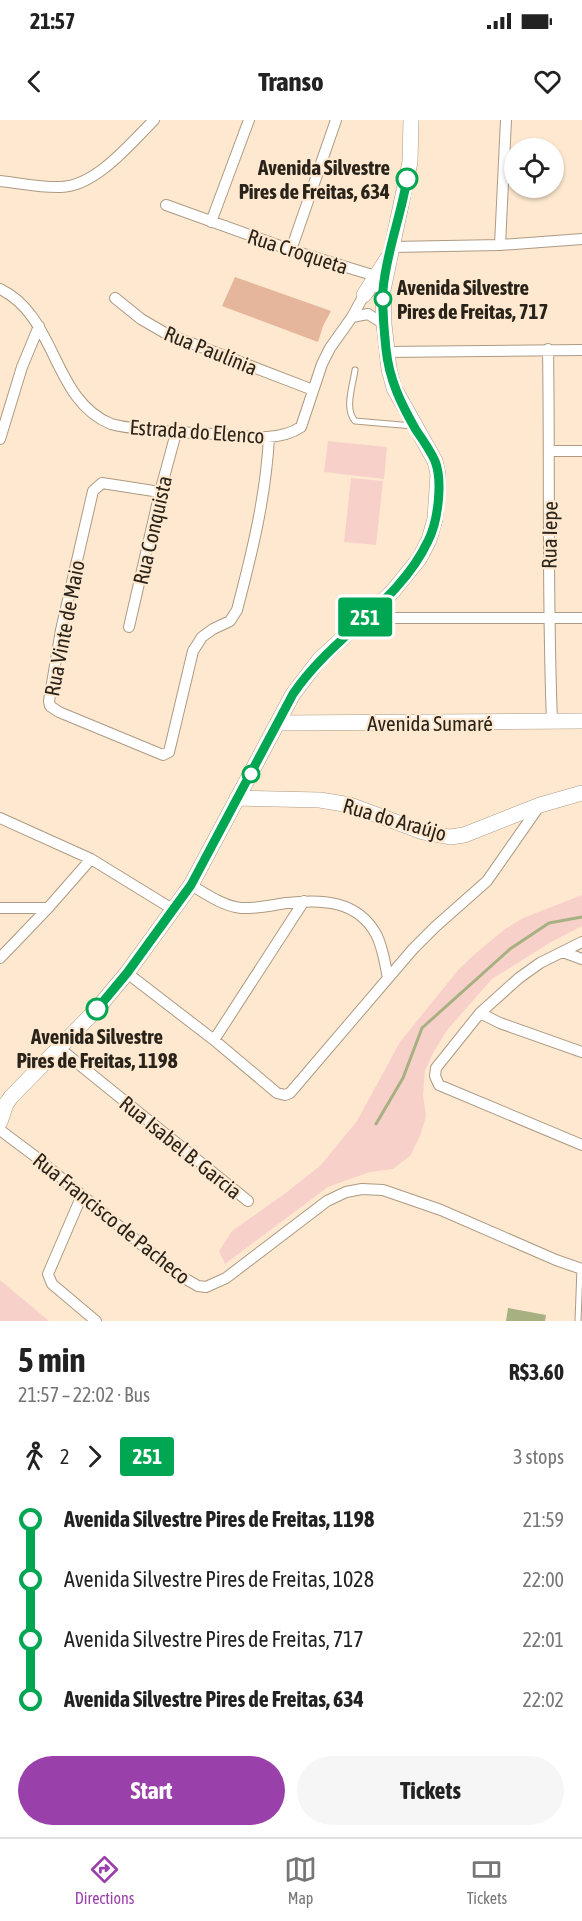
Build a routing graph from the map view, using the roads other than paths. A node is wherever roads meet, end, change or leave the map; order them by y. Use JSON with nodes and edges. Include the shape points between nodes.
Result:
{"nodes":[{"id":1,"x":154,"y":120,"type":"edge"},
{"id":2,"x":249,"y":120,"type":"edge"},
{"id":3,"x":336,"y":120,"type":"edge"},
{"id":4,"x":411,"y":120,"type":"edge"},
{"id":5,"x":506,"y":120,"type":"edge"},
{"id":6,"x":0,"y":181,"type":"edge"},
{"id":7,"x":166,"y":205,"type":"dead end"},
{"id":8,"x":211,"y":222,"type":"junction"},
{"id":9,"x":582,"y":239,"type":"edge"},
{"id":10,"x":500,"y":245,"type":"junction"},
{"id":11,"x":291,"y":250,"type":"junction"},
{"id":12,"x":390,"y":252,"type":"junction"},
{"id":13,"x":381,"y":283,"type":"junction"},
{"id":14,"x":0,"y":289,"type":"edge"},
{"id":15,"x":364,"y":295,"type":"joint"},
{"id":16,"x":116,"y":298,"type":"dead end"},
{"id":17,"x":352,"y":317,"type":"junction"},
{"id":18,"x":384,"y":324,"type":"junction"},
{"id":19,"x":39,"y":326,"type":"junction"},
{"id":20,"x":548,"y":349,"type":"junction"},
{"id":21,"x":582,"y":350,"type":"edge"},
{"id":22,"x":386,"y":352,"type":"junction"},
{"id":23,"x":356,"y":370,"type":"dead end"},
{"id":24,"x":313,"y":390,"type":"junction"},
{"id":25,"x":3,"y":415,"type":"edge"},
{"id":26,"x":414,"y":426,"type":"junction"},
{"id":27,"x":176,"y":433,"type":"junction"},
{"id":28,"x":269,"y":437,"type":"junction"},
{"id":29,"x":0,"y":439,"type":"edge"},
{"id":30,"x":550,"y":451,"type":"junction"},
{"id":31,"x":582,"y":451,"type":"edge"},
{"id":32,"x":160,"y":492,"type":"junction"},
{"id":33,"x":364,"y":618,"type":"junction"},
{"id":34,"x":548,"y":618,"type":"junction"},
{"id":35,"x":582,"y":618,"type":"edge"},
{"id":36,"x":129,"y":627,"type":"dead end"},
{"id":37,"x":552,"y":721,"type":"junction"},
{"id":38,"x":582,"y":722,"type":"edge"},
{"id":39,"x":278,"y":723,"type":"junction"},
{"id":40,"x":582,"y":793,"type":"edge"},
{"id":41,"x":237,"y":798,"type":"junction"},
{"id":42,"x":540,"y":806,"type":"junction"},
{"id":43,"x":0,"y":818,"type":"edge"},
{"id":44,"x":91,"y":858,"type":"junction"},
{"id":45,"x":191,"y":885,"type":"junction"},
{"id":46,"x":304,"y":901,"type":"junction"},
{"id":47,"x":0,"y":908,"type":"edge"},
{"id":48,"x":48,"y":908,"type":"junction"},
{"id":49,"x":174,"y":910,"type":"junction"},
{"id":50,"x":582,"y":942,"type":"edge"},
{"id":51,"x":562,"y":952,"type":"junction"},
{"id":52,"x":0,"y":958,"type":"edge"},
{"id":53,"x":582,"y":959,"type":"edge"},
{"id":54,"x":127,"y":973,"type":"junction"},
{"id":55,"x":388,"y":978,"type":"junction"},
{"id":56,"x":480,"y":1013,"type":"junction"},
{"id":57,"x":214,"y":1040,"type":"junction"},
{"id":58,"x":59,"y":1048,"type":"junction"},
{"id":59,"x":582,"y":1052,"type":"edge"},
{"id":60,"x":3,"y":1104,"type":"edge"},
{"id":61,"x":0,"y":1122,"type":"edge"},
{"id":62,"x":0,"y":1130,"type":"edge"},
{"id":63,"x":582,"y":1145,"type":"edge"},
{"id":64,"x":82,"y":1195,"type":"junction"},
{"id":65,"x":248,"y":1202,"type":"dead end"},
{"id":66,"x":581,"y":1269,"type":"edge"},
{"id":67,"x":96,"y":1321,"type":"edge"},
{"id":68,"x":578,"y":1321,"type":"edge"}],
"edges":[{"from":1,"to":6,"type":"street","via":[[98,172],[79,184],[62,188]]},
{"from":2,"to":8,"type":"street"},
{"from":3,"to":11,"type":"street"},
{"from":4,"to":12,"type":"main road","via":[[410,162]]},
{"from":5,"to":10,"type":"street"},
{"from":7,"to":8,"type":"street","name":"Rua Croqueta"},
{"from":8,"to":11,"type":"street","name":"Rua Croqueta"},
{"from":9,"to":10,"type":"street"},
{"from":10,"to":12,"type":"street"},
{"from":11,"to":13,"type":"street","name":"Rua Croqueta"},
{"from":12,"to":13,"type":"main road"},
{"from":13,"to":15,"type":"main road"},
{"from":13,"to":18,"type":"main road"},
{"from":14,"to":19,"type":"street","name":"Estrada do Elenco","via":[[29,310]]},
{"from":15,"to":17,"type":"street","name":"Estrada do Elenco"},
{"from":16,"to":24,"type":"street","name":"Rua Paulínia","via":[[165,333]]},
{"from":17,"to":18,"type":"street","via":[[368,314]]},
{"from":17,"to":24,"type":"street","name":"Estrada do Elenco","via":[[330,348]]},
{"from":18,"to":22,"type":"main road"},
{"from":19,"to":25,"type":"street"},
{"from":19,"to":27,"type":"street","name":"Estrada do Elenco","via":[[68,383],[97,416],[120,426]]},
{"from":20,"to":21,"type":"street"},
{"from":20,"to":22,"type":"street"},
{"from":20,"to":30,"type":"street","name":"Rua Iepe"},
{"from":22,"to":26,"type":"main road","via":[[394,387]]},
{"from":23,"to":26,"type":"lane","via":[[349,409],[355,421]]},
{"from":24,"to":28,"type":"street","name":"Estrada do Elenco","via":[[301,427]]},
{"from":25,"to":29,"type":"street"},
{"from":26,"to":33,"type":"main road","via":[[435,461],[438,474],[435,519],[419,559]]},
{"from":27,"to":28,"type":"street","name":"Estrada do Elenco"},
{"from":27,"to":32,"type":"street","name":"Rua Conquista"},
{"from":28,"to":32,"type":"street","name":"Rua Vinte de Maio","via":[[260,519],[237,610],[230,621],[202,637],[193,651],[170,752],[163,755],[59,712],[49,701],[93,491],[102,483]]},
{"from":30,"to":31,"type":"street"},
{"from":30,"to":34,"type":"street","name":"Rua Iepe"},
{"from":32,"to":36,"type":"street","name":"Rua Conquista"},
{"from":33,"to":34,"type":"street"},
{"from":33,"to":39,"type":"main road","via":[[304,678]]},
{"from":34,"to":35,"type":"street"},
{"from":34,"to":37,"type":"street","name":"Rua Iepe"},
{"from":37,"to":38,"type":"main road","name":"Avenida Sumaré"},
{"from":37,"to":39,"type":"main road","name":"Avenida Sumaré"},
{"from":39,"to":41,"type":"main road"},
{"from":40,"to":42,"type":"main road","name":"Rua do Araújo"},
{"from":41,"to":42,"type":"main road","name":"Rua do Araújo","via":[[320,800],[350,805],[423,832],[450,837]]},
{"from":41,"to":45,"type":"main road"},
{"from":42,"to":55,"type":"street","via":[[487,881],[435,927]]},
{"from":43,"to":44,"type":"street"},
{"from":44,"to":48,"type":"street"},
{"from":44,"to":49,"type":"street"},
{"from":45,"to":46,"type":"street","via":[[241,908]]},
{"from":45,"to":49,"type":"main road"},
{"from":46,"to":55,"type":"street","via":[[336,903],[366,920],[376,935]]},
{"from":46,"to":57,"type":"street"},
{"from":47,"to":48,"type":"street"},
{"from":48,"to":52,"type":"street"},
{"from":49,"to":54,"type":"main road"},
{"from":50,"to":51,"type":"street"},
{"from":51,"to":53,"type":"street"},
{"from":51,"to":56,"type":"street","via":[[519,978]]},
{"from":54,"to":57,"type":"street"},
{"from":54,"to":58,"type":"main road"},
{"from":55,"to":57,"type":"street","via":[[290,1093],[283,1096]]},
{"from":56,"to":59,"type":"street"},
{"from":56,"to":63,"type":"street","via":[[436,1068],[437,1083]]},
{"from":58,"to":60,"type":"main road"},
{"from":58,"to":65,"type":"street","name":"Rua Isabel B. Garcia"},
{"from":60,"to":61,"type":"main road"},
{"from":62,"to":64,"type":"street","name":"Rua Francisco de Pacheco"},
{"from":64,"to":66,"type":"street","name":"Rua Francisco de Pacheco","via":[[177,1274],[198,1286],[206,1287],[226,1278],[327,1201],[362,1189],[383,1190],[441,1210]]},
{"from":64,"to":67,"type":"street","via":[[48,1274],[52,1284]]},
{"from":66,"to":68,"type":"lane"}]}
